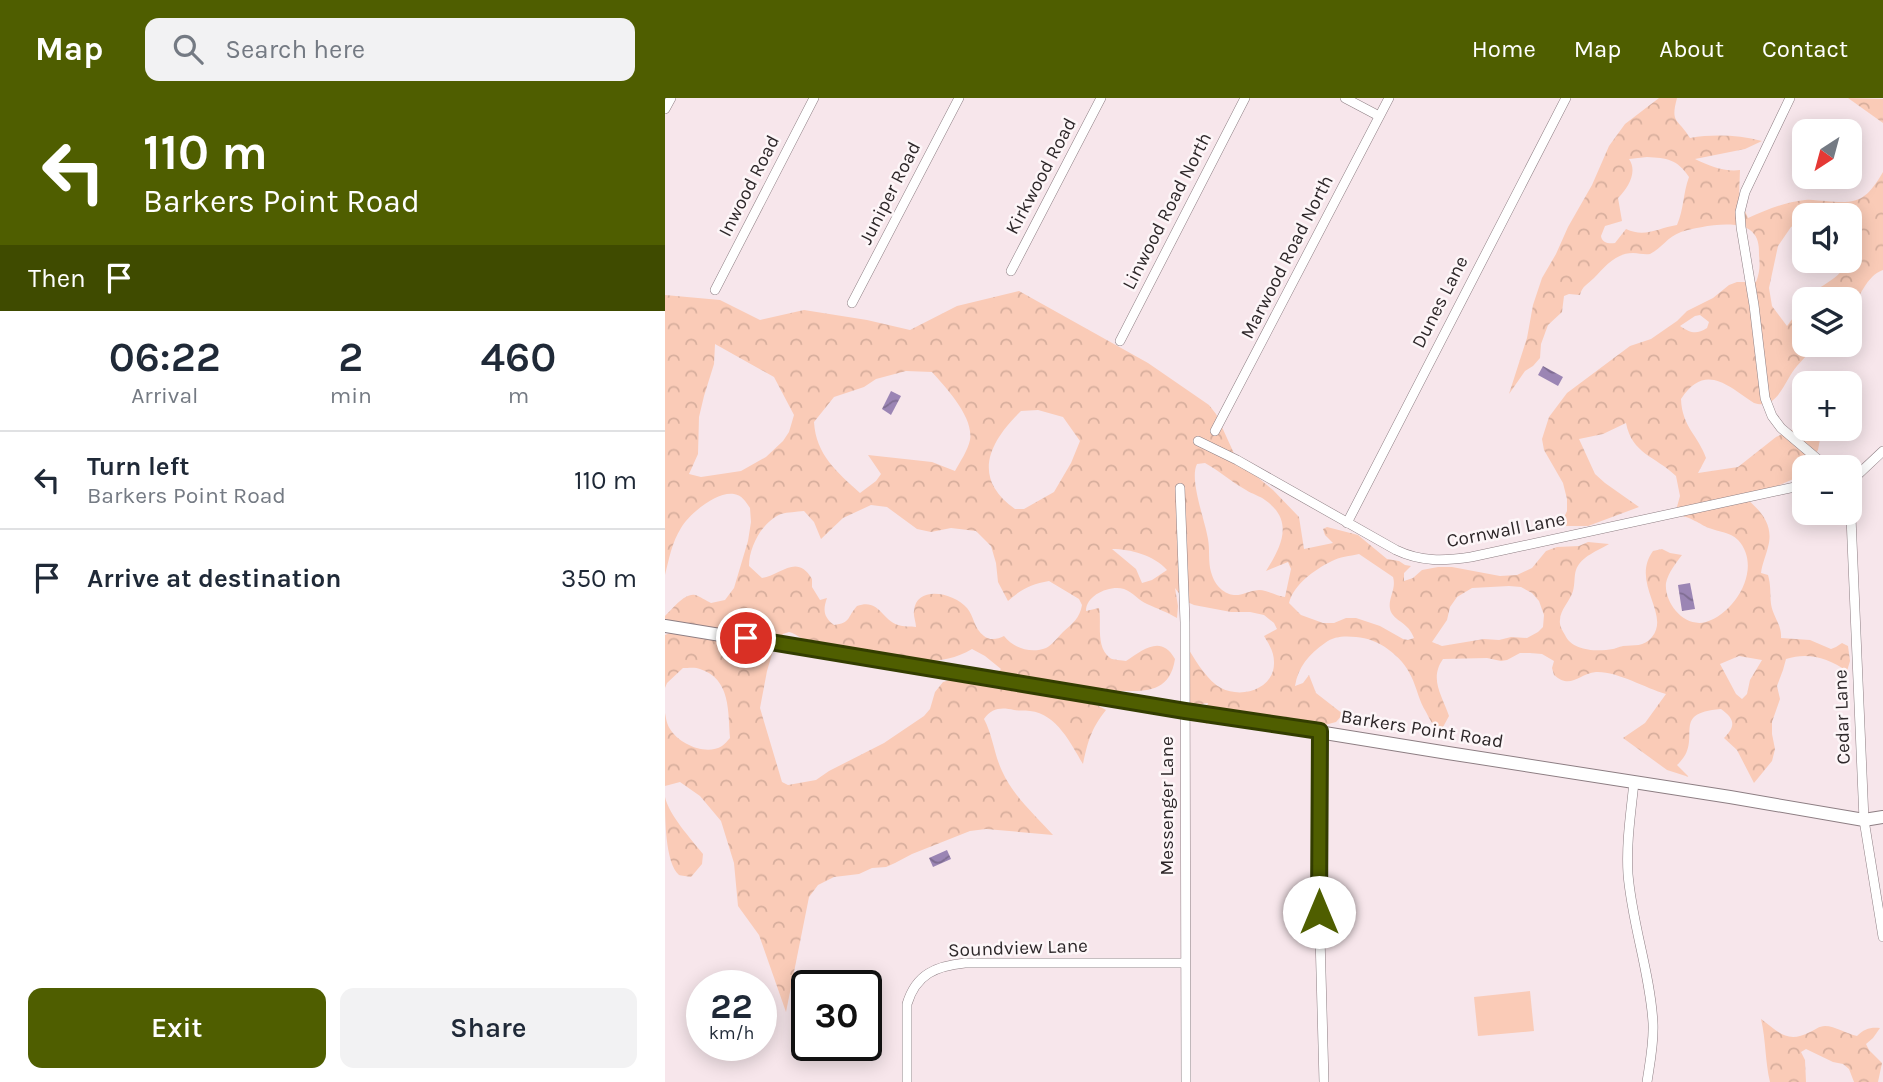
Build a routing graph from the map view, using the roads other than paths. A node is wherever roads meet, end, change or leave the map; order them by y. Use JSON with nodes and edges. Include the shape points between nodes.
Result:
{"nodes":[{"id":1,"x":671,"y":98,"type":"edge"},
{"id":2,"x":814,"y":98,"type":"edge"},
{"id":3,"x":959,"y":98,"type":"edge"},
{"id":4,"x":1101,"y":98,"type":"edge"},
{"id":5,"x":1245,"y":98,"type":"edge"},
{"id":6,"x":1345,"y":98,"type":"edge"},
{"id":7,"x":1389,"y":98,"type":"edge"},
{"id":8,"x":1566,"y":98,"type":"edge"},
{"id":9,"x":1790,"y":98,"type":"edge"},
{"id":10,"x":665,"y":109,"type":"edge"},
{"id":11,"x":1379,"y":116,"type":"junction"},
{"id":12,"x":1011,"y":271,"type":"dead end"},
{"id":13,"x":715,"y":290,"type":"dead end"},
{"id":14,"x":852,"y":303,"type":"dead end"},
{"id":15,"x":1120,"y":341,"type":"dead end"},
{"id":16,"x":1215,"y":431,"type":"dead end"},
{"id":17,"x":1198,"y":441,"type":"dead end"},
{"id":18,"x":1883,"y":451,"type":"edge"},
{"id":19,"x":1813,"y":455,"type":"edge"},
{"id":20,"x":1862,"y":471,"type":"edge"},
{"id":21,"x":1180,"y":488,"type":"dead end"},
{"id":22,"x":1792,"y":488,"type":"edge"},
{"id":23,"x":1347,"y":523,"type":"junction"},
{"id":24,"x":1851,"y":525,"type":"edge"},
{"id":25,"x":665,"y":626,"type":"edge"},
{"id":26,"x":1185,"y":711,"type":"junction"},
{"id":27,"x":1320,"y":731,"type":"junction"},
{"id":28,"x":1635,"y":782,"type":"junction"},
{"id":29,"x":1883,"y":817,"type":"edge"},
{"id":30,"x":1864,"y":820,"type":"junction"},
{"id":31,"x":1883,"y":937,"type":"edge"},
{"id":32,"x":1185,"y":963,"type":"junction"},
{"id":33,"x":907,"y":1082,"type":"edge"},
{"id":34,"x":1186,"y":1082,"type":"edge"},
{"id":35,"x":1324,"y":1082,"type":"edge"},
{"id":36,"x":1647,"y":1082,"type":"edge"}],
"edges":[{"from":1,"to":10,"type":"street"},
{"from":2,"to":13,"type":"street","name":"Inwood Road"},
{"from":3,"to":14,"type":"street","name":"Juniper Road"},
{"from":4,"to":12,"type":"street","name":"Kirkwood Road"},
{"from":5,"to":15,"type":"street","name":"Linwood Road North"},
{"from":6,"to":11,"type":"street"},
{"from":7,"to":11,"type":"street","name":"Marwood Road North"},
{"from":8,"to":23,"type":"street","name":"Dunes Lane"},
{"from":9,"to":19,"type":"street","via":[[1740,212],[1765,398],[1781,428]]},
{"from":11,"to":16,"type":"street","name":"Marwood Road North"},
{"from":17,"to":23,"type":"street","name":"Cornwall Lane"},
{"from":18,"to":20,"type":"street"},
{"from":21,"to":26,"type":"street","name":"Messenger Lane"},
{"from":22,"to":23,"type":"street","name":"Cornwall Lane","via":[[1444,561],[1406,555]]},
{"from":24,"to":30,"type":"street","name":"Cedar Lane"},
{"from":25,"to":26,"type":"street","name":"Barkers Point Road"},
{"from":26,"to":27,"type":"street","name":"Barkers Point Road"},
{"from":26,"to":32,"type":"street","name":"Messenger Lane"},
{"from":27,"to":28,"type":"street","name":"Barkers Point Road"},
{"from":27,"to":35,"type":"street"},
{"from":28,"to":30,"type":"street","name":"Barkers Point Road"},
{"from":28,"to":36,"type":"street","via":[[1628,872],[1653,1021]]},
{"from":29,"to":30,"type":"street","name":"Barkers Point Road"},
{"from":30,"to":31,"type":"street","name":"Cedar Lane"},
{"from":32,"to":33,"type":"street","name":"Soundview Lane","via":[[965,962],[931,971],[918,981],[907,1004]]},
{"from":32,"to":34,"type":"street","name":"Messenger Lane"}]}
